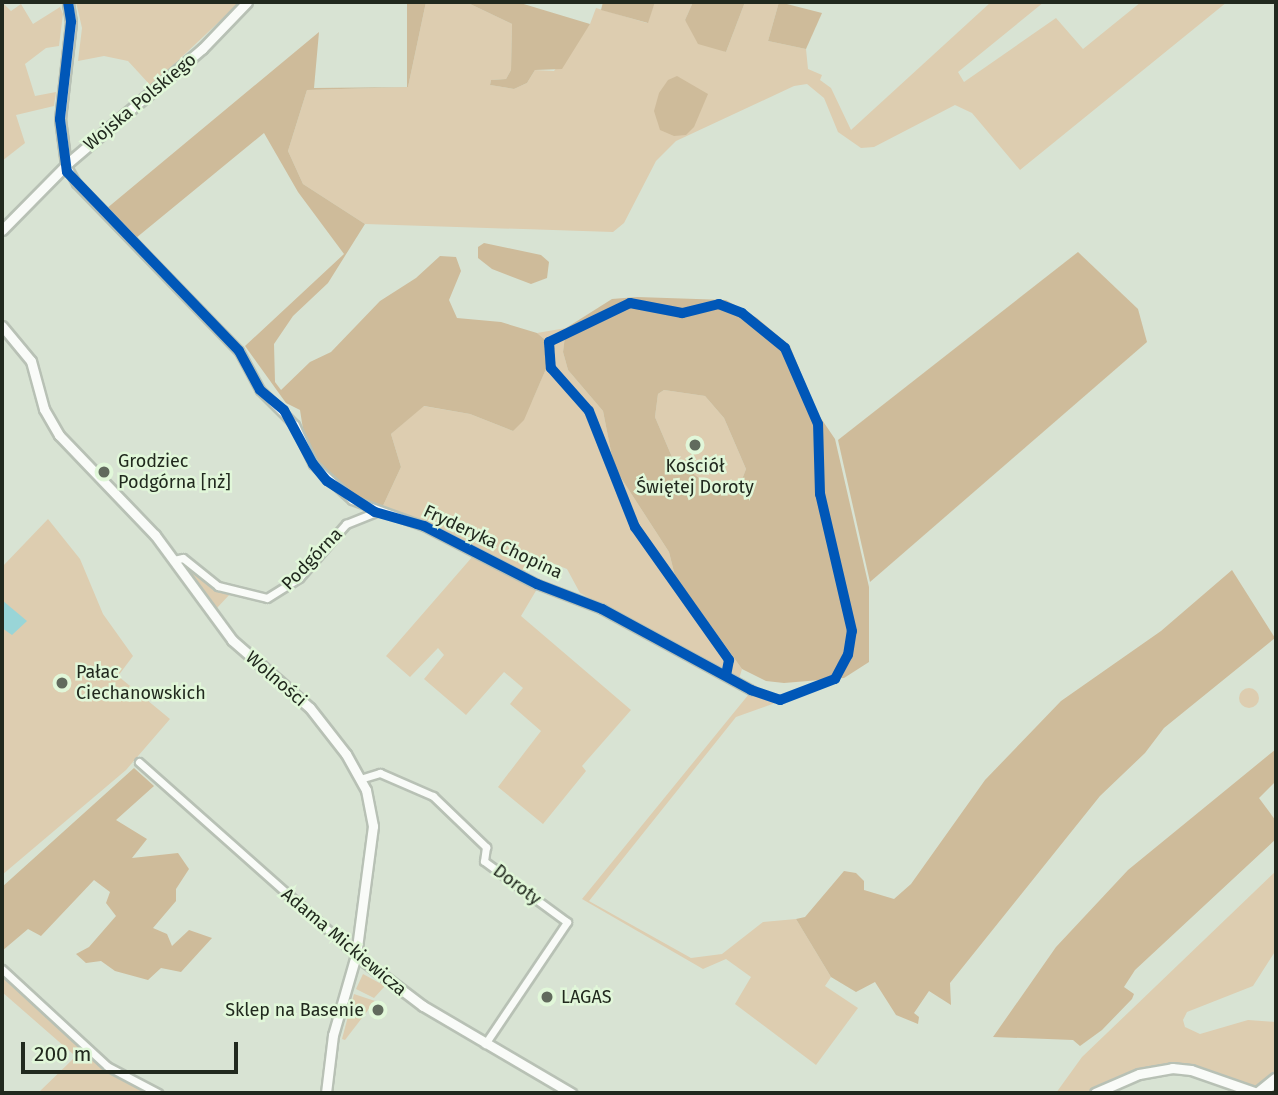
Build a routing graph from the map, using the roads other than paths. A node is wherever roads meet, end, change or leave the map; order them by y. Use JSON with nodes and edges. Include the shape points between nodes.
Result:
{"nodes":[{"id":1,"x":68,"y":2,"type":"edge"},
{"id":2,"x":247,"y":2,"type":"edge"},
{"id":3,"x":66,"y":165,"type":"junction"},
{"id":4,"x":2,"y":230,"type":"edge"},
{"id":5,"x":2,"y":326,"type":"edge"},
{"id":6,"x":375,"y":512,"type":"junction"},
{"id":7,"x":174,"y":560,"type":"junction"},
{"id":8,"x":751,"y":690,"type":"dead end"},
{"id":9,"x":139,"y":762,"type":"dead end"},
{"id":10,"x":360,"y":779,"type":"junction"},
{"id":11,"x":356,"y":955,"type":"junction"},
{"id":12,"x":2,"y":969,"type":"edge"},
{"id":13,"x":485,"y":1044,"type":"junction"},
{"id":14,"x":1275,"y":1081,"type":"edge"},
{"id":15,"x":158,"y":1093,"type":"edge"},
{"id":16,"x":323,"y":1093,"type":"edge"},
{"id":17,"x":571,"y":1093,"type":"edge"},
{"id":18,"x":1095,"y":1093,"type":"edge"},
{"id":19,"x":1258,"y":1093,"type":"edge"}],
"edges":[{"from":1,"to":3,"type":"street","via":[[71,22],[60,119]]},
{"from":2,"to":3,"type":"street","name":"Wojska Polskiego","via":[[192,58]]},
{"from":3,"to":4,"type":"street","name":"Wojska Polskiego"},
{"from":3,"to":6,"type":"street","name":"Fryderyka Chopina","via":[[76,183],[239,351],[260,390],[284,410],[327,481]]},
{"from":5,"to":7,"type":"street","name":"Wolności","via":[[31,361],[44,409],[59,435],[150,528]]},
{"from":6,"to":7,"type":"street","name":"Podgórna","via":[[346,524],[299,578],[267,598],[218,586],[183,558]]},
{"from":6,"to":8,"type":"street","name":"Fryderyka Chopina","via":[[425,526],[537,584],[602,609]]},
{"from":7,"to":10,"type":"street","name":"Wolności","via":[[232,640],[310,708]]},
{"from":9,"to":11,"type":"street","name":"Adama Mickiewicza"},
{"from":10,"to":11,"type":"street","name":"Wolności","via":[[373,825]]},
{"from":10,"to":13,"type":"street","name":"Doroty","via":[[380,773],[433,796],[486,847],[484,861],[567,922]]},
{"from":11,"to":13,"type":"street","name":"Adama Mickiewicza","via":[[420,1005]]},
{"from":11,"to":16,"type":"street","name":"Wolności","via":[[333,1035]]},
{"from":12,"to":15,"type":"street","via":[[107,1066]]},
{"from":13,"to":17,"type":"street","name":"Adama Mickiewicza"},
{"from":14,"to":19,"type":"main road"},
{"from":18,"to":19,"type":"street","via":[[1139,1074],[1172,1068]]}]}
